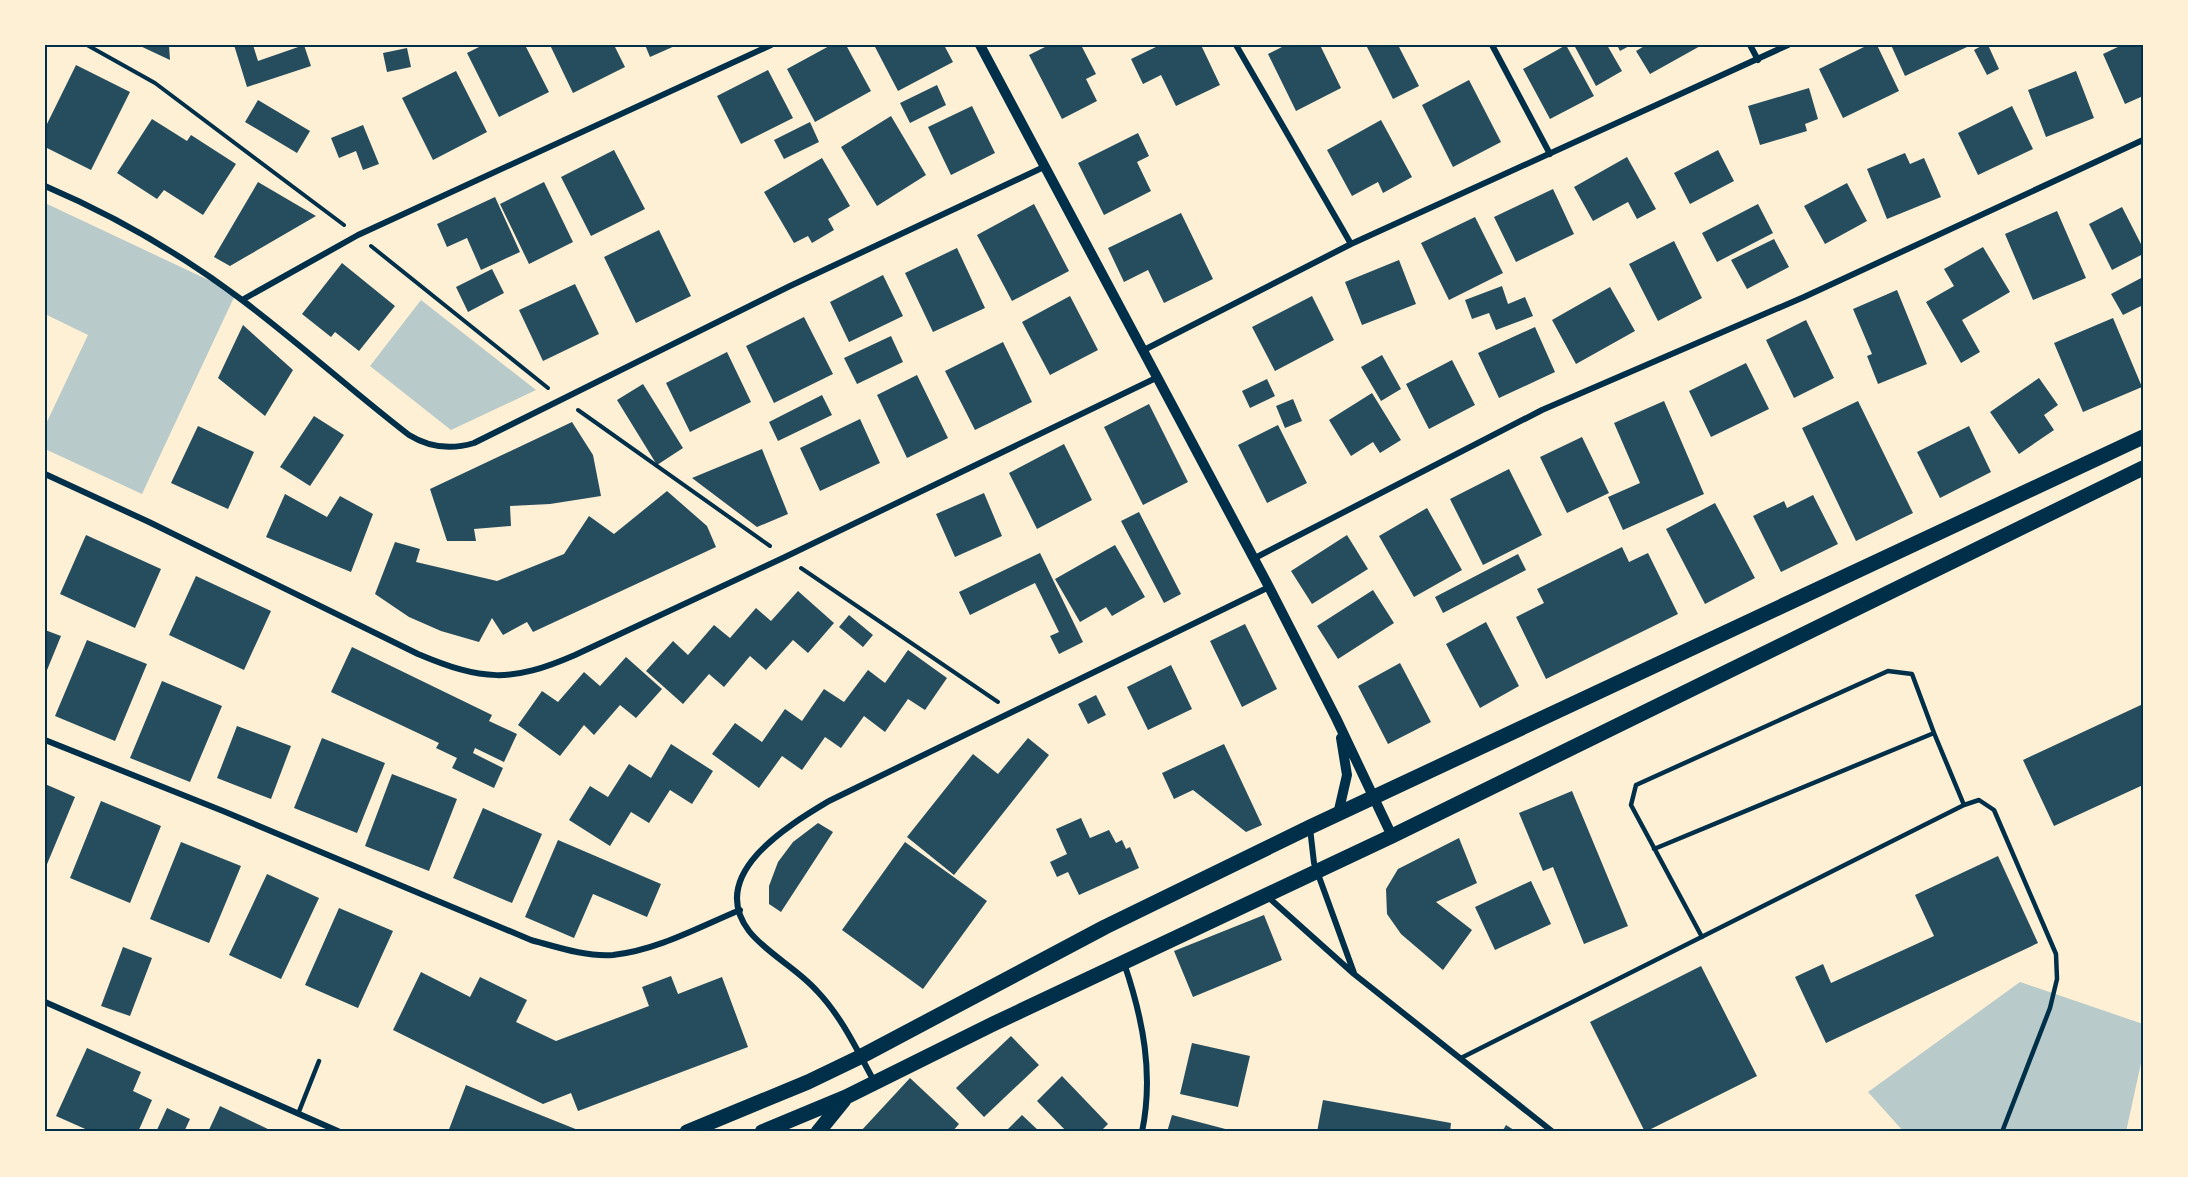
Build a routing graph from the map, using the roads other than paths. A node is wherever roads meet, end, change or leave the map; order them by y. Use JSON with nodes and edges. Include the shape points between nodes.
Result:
{"nodes":[{"id":1,"x":771,"y":45,"type":"edge"},
{"id":2,"x":980,"y":45,"type":"edge"},
{"id":3,"x":1236,"y":45,"type":"edge"},
{"id":4,"x":1492,"y":45,"type":"edge"},
{"id":5,"x":1750,"y":45,"type":"edge"},
{"id":6,"x":1788,"y":45,"type":"edge"},
{"id":7,"x":1758,"y":60,"type":"junction"},
{"id":8,"x":2143,"y":140,"type":"edge"},
{"id":9,"x":1550,"y":154,"type":"junction"},
{"id":10,"x":1046,"y":166,"type":"junction"},
{"id":11,"x":45,"y":186,"type":"edge"},
{"id":12,"x":1352,"y":244,"type":"junction"},
{"id":13,"x":242,"y":300,"type":"junction"},
{"id":14,"x":1142,"y":351,"type":"junction"},
{"id":15,"x":1158,"y":377,"type":"junction"},
{"id":16,"x":2143,"y":437,"type":"edge"},
{"id":17,"x":2143,"y":468,"type":"edge"},
{"id":18,"x":45,"y":474,"type":"edge"},
{"id":19,"x":1253,"y":559,"type":"junction"},
{"id":20,"x":1269,"y":588,"type":"junction"},
{"id":21,"x":1336,"y":718,"type":"junction"},
{"id":22,"x":1934,"y":733,"type":"junction"},
{"id":23,"x":45,"y":740,"type":"edge"},
{"id":24,"x":1374,"y":799,"type":"junction"},
{"id":25,"x":1964,"y":805,"type":"junction"},
{"id":26,"x":1338,"y":814,"type":"junction"},
{"id":27,"x":1310,"y":827,"type":"junction"},
{"id":28,"x":1392,"y":836,"type":"junction"},
{"id":29,"x":1654,"y":849,"type":"junction"},
{"id":30,"x":1317,"y":871,"type":"junction"},
{"id":31,"x":1266,"y":895,"type":"junction"},
{"id":32,"x":740,"y":910,"type":"junction"},
{"id":33,"x":1702,"y":937,"type":"junction"},
{"id":34,"x":1124,"y":963,"type":"junction"},
{"id":35,"x":1354,"y":974,"type":"junction"},
{"id":36,"x":45,"y":1002,"type":"edge"},
{"id":37,"x":860,"y":1057,"type":"junction"},
{"id":38,"x":1461,"y":1058,"type":"junction"},
{"id":39,"x":318,"y":1061,"type":"dead end"},
{"id":40,"x":875,"y":1083,"type":"junction"},
{"id":41,"x":846,"y":1097,"type":"junction"},
{"id":42,"x":298,"y":1114,"type":"junction"},
{"id":43,"x":710,"y":1128,"type":"edge"},
{"id":44,"x":340,"y":1132,"type":"edge"},
{"id":45,"x":687,"y":1132,"type":"edge"},
{"id":46,"x":762,"y":1132,"type":"edge"},
{"id":47,"x":818,"y":1132,"type":"edge"},
{"id":48,"x":1142,"y":1132,"type":"edge"},
{"id":49,"x":1553,"y":1132,"type":"edge"},
{"id":50,"x":2002,"y":1132,"type":"edge"}],
"edges":[{"from":1,"to":13,"type":"street","via":[[358,235]]},
{"from":2,"to":10,"type":"street"},
{"from":3,"to":12,"type":"street"},
{"from":4,"to":9,"type":"street"},
{"from":5,"to":7,"type":"street"},
{"from":6,"to":7,"type":"street"},
{"from":7,"to":9,"type":"street"},
{"from":8,"to":19,"type":"street","via":[[1804,297],[1542,410]]},
{"from":9,"to":12,"type":"street"},
{"from":10,"to":13,"type":"street","via":[[790,286],[474,443],[450,448],[428,444],[396,425]]},
{"from":10,"to":14,"type":"street"},
{"from":11,"to":13,"type":"street","via":[[155,240]]},
{"from":12,"to":14,"type":"street"},
{"from":14,"to":15,"type":"street"},
{"from":15,"to":18,"type":"street","via":[[785,557],[545,668],[524,674],[485,676],[418,654]]},
{"from":15,"to":19,"type":"street"},
{"from":16,"to":24,"type":"main road"},
{"from":17,"to":28,"type":"main road"},
{"from":19,"to":20,"type":"street"},
{"from":20,"to":21,"type":"street"},
{"from":20,"to":32,"type":"street","via":[[829,801],[791,824],[745,869],[739,890]]},
{"from":21,"to":24,"type":"street"},
{"from":21,"to":26,"type":"street","via":[[1347,775]]},
{"from":22,"to":25,"type":"lane"},
{"from":22,"to":29,"type":"lane"},
{"from":22,"to":29,"type":"lane","via":[[1912,674],[1888,671],[1636,785],[1631,805]]},
{"from":23,"to":32,"type":"street","via":[[531,940],[562,948],[612,955],[637,950]]},
{"from":24,"to":26,"type":"main road"},
{"from":24,"to":28,"type":"street"},
{"from":25,"to":33,"type":"lane"},
{"from":25,"to":50,"type":"lane","via":[[1979,800],[1994,810],[2056,954],[2057,979],[2049,1008]]},
{"from":26,"to":27,"type":"main road"},
{"from":27,"to":30,"type":"street"},
{"from":27,"to":37,"type":"main road","via":[[1105,927]]},
{"from":28,"to":30,"type":"main road"},
{"from":29,"to":33,"type":"lane"},
{"from":30,"to":31,"type":"main road"},
{"from":30,"to":35,"type":"street"},
{"from":31,"to":34,"type":"main road"},
{"from":31,"to":35,"type":"street"},
{"from":32,"to":37,"type":"street","via":[[748,930],[803,976],[830,1005]]},
{"from":33,"to":38,"type":"lane"},
{"from":34,"to":40,"type":"main road"},
{"from":34,"to":48,"type":"street","via":[[1146,1054]]},
{"from":35,"to":38,"type":"street"},
{"from":36,"to":42,"type":"street"},
{"from":37,"to":40,"type":"street"},
{"from":37,"to":43,"type":"main road"},
{"from":38,"to":49,"type":"street"},
{"from":39,"to":42,"type":"lane"},
{"from":40,"to":41,"type":"main road"},
{"from":41,"to":46,"type":"main road"},
{"from":41,"to":47,"type":"main road"},
{"from":42,"to":44,"type":"street"},
{"from":43,"to":45,"type":"main road"}]}
